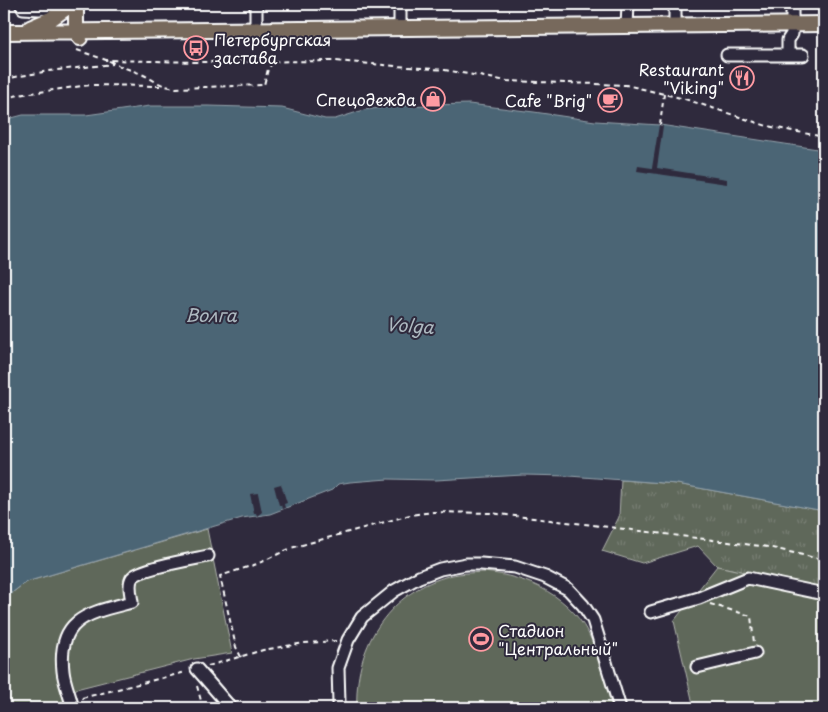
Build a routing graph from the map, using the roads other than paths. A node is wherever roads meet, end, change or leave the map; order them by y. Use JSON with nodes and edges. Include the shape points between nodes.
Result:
{"nodes":[{"id":1,"x":22,"y":4,"type":"edge"},
{"id":2,"x":71,"y":4,"type":"edge"},
{"id":3,"x":85,"y":4,"type":"edge"},
{"id":4,"x":256,"y":4,"type":"edge"},
{"id":5,"x":400,"y":4,"type":"edge"},
{"id":6,"x":628,"y":4,"type":"edge"},
{"id":7,"x":674,"y":4,"type":"edge"},
{"id":8,"x":792,"y":4,"type":"edge"},
{"id":9,"x":38,"y":6,"type":"edge"},
{"id":10,"x":51,"y":18,"type":"junction"},
{"id":11,"x":824,"y":24,"type":"edge"},
{"id":12,"x":627,"y":26,"type":"junction"},
{"id":13,"x":675,"y":26,"type":"junction"},
{"id":14,"x":400,"y":28,"type":"junction"},
{"id":15,"x":256,"y":29,"type":"junction"},
{"id":16,"x":792,"y":29,"type":"junction"},
{"id":17,"x":19,"y":31,"type":"junction"},
{"id":18,"x":4,"y":32,"type":"edge"},
{"id":19,"x":824,"y":34,"type":"edge"},
{"id":20,"x":77,"y":36,"type":"junction"},
{"id":21,"x":4,"y":41,"type":"edge"},
{"id":22,"x":727,"y":55,"type":"dead end"},
{"id":23,"x":788,"y":55,"type":"junction"},
{"id":24,"x":803,"y":55,"type":"dead end"},
{"id":25,"x":208,"y":556,"type":"dead end"},
{"id":26,"x":824,"y":594,"type":"edge"},
{"id":27,"x":651,"y":612,"type":"dead end"},
{"id":28,"x":755,"y":654,"type":"road end"},
{"id":29,"x":697,"y":667,"type":"dead end"},
{"id":30,"x":195,"y":670,"type":"road end"},
{"id":31,"x":70,"y":706,"type":"edge"},
{"id":32,"x":231,"y":708,"type":"edge"},
{"id":33,"x":340,"y":708,"type":"edge"},
{"id":34,"x":620,"y":708,"type":"edge"}],
"edges":[{"from":1,"to":9,"type":"street","via":[[23,8]]},
{"from":2,"to":9,"type":"street"},
{"from":2,"to":10,"type":"main road"},
{"from":2,"to":20,"type":"main road"},
{"from":3,"to":20,"type":"main road"},
{"from":4,"to":15,"type":"street"},
{"from":5,"to":14,"type":"street"},
{"from":6,"to":12,"type":"street"},
{"from":7,"to":13,"type":"street"},
{"from":8,"to":16,"type":"street"},
{"from":9,"to":10,"type":"street"},
{"from":10,"to":17,"type":"main road"},
{"from":10,"to":20,"type":"street"},
{"from":11,"to":16,"type":"main road"},
{"from":12,"to":13,"type":"main road"},
{"from":12,"to":14,"type":"main road"},
{"from":13,"to":16,"type":"main road"},
{"from":14,"to":15,"type":"main road"},
{"from":15,"to":20,"type":"main road"},
{"from":16,"to":19,"type":"main road"},
{"from":16,"to":20,"type":"main road"},
{"from":16,"to":23,"type":"street"},
{"from":17,"to":18,"type":"main road"},
{"from":17,"to":20,"type":"main road"},
{"from":20,"to":21,"type":"main road"},
{"from":22,"to":23,"type":"street"},
{"from":23,"to":24,"type":"street"},
{"from":25,"to":31,"type":"street","via":[[134,576],[130,584],[132,602],[103,609],[73,624],[65,643],[63,662]]},
{"from":26,"to":27,"type":"street","via":[[748,578],[699,598]]},
{"from":28,"to":29,"type":"street"},
{"from":30,"to":32,"type":"street"},
{"from":33,"to":34,"type":"street","via":[[338,668],[348,640],[362,618],[394,591],[419,577],[466,564],[515,567],[568,589],[593,620]]}]}
